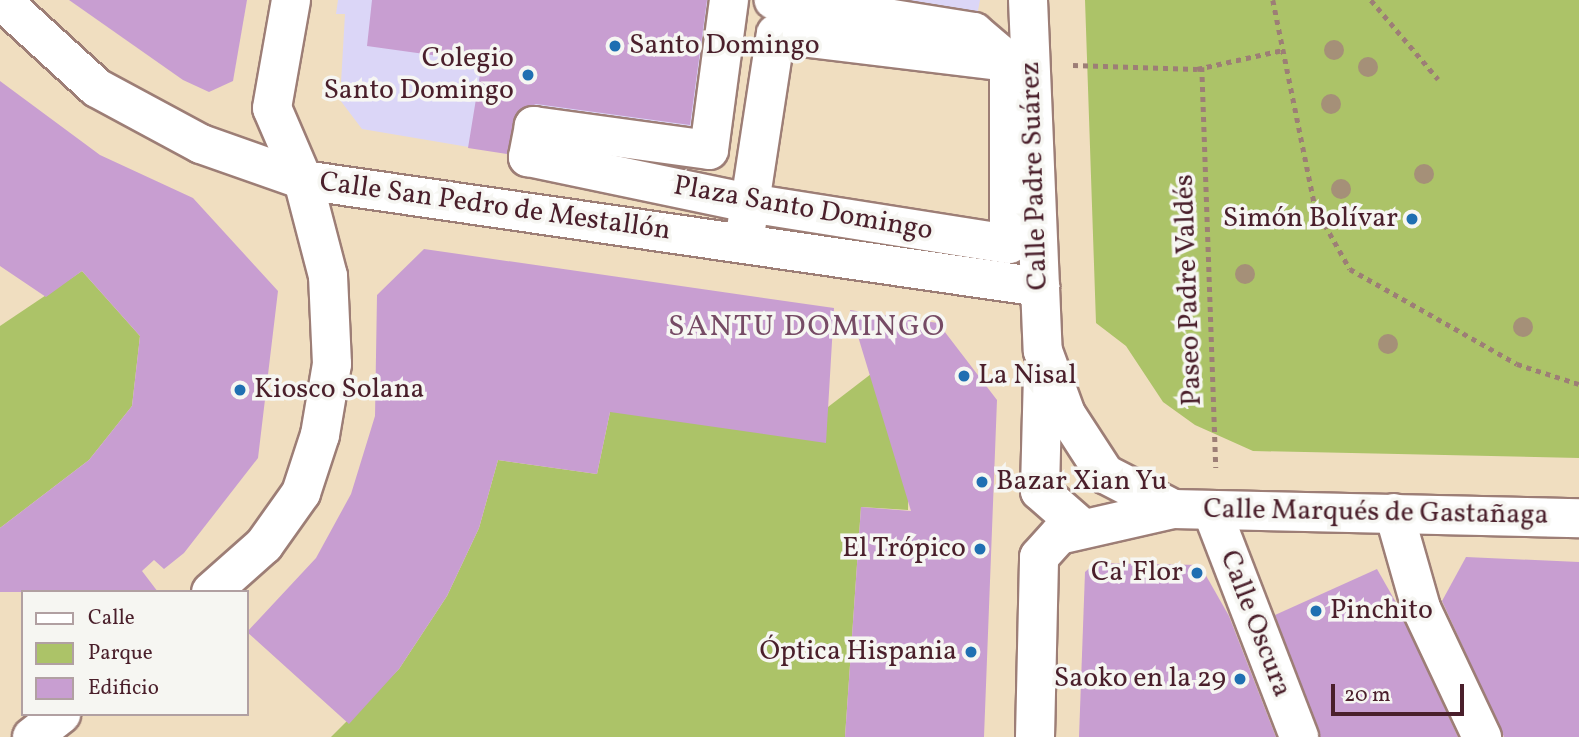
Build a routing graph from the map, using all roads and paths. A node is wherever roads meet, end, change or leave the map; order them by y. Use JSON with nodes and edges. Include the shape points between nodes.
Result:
{"nodes":[{"id":1,"x":291,"y":0,"type":"edge"},
{"id":2,"x":729,"y":0,"type":"edge"},
{"id":3,"x":774,"y":0,"type":"edge"},
{"id":4,"x":1028,"y":0,"type":"edge"},
{"id":5,"x":1273,"y":0,"type":"edge"},
{"id":6,"x":1371,"y":0,"type":"edge"},
{"id":7,"x":1,"y":2,"type":"edge"},
{"id":8,"x":1283,"y":50,"type":"junction"},
{"id":9,"x":1020,"y":63,"type":"junction"},
{"id":10,"x":1202,"y":68,"type":"junction"},
{"id":11,"x":1438,"y":79,"type":"dead end"},
{"id":12,"x":303,"y":180,"type":"junction"},
{"id":13,"x":749,"y":203,"type":"junction"},
{"id":14,"x":745,"y":244,"type":"junction"},
{"id":15,"x":1040,"y":287,"type":"junction"},
{"id":16,"x":1043,"y":351,"type":"junction"},
{"id":17,"x":1579,"y":384,"type":"edge"},
{"id":18,"x":1173,"y":509,"type":"junction"},
{"id":19,"x":1215,"y":511,"type":"junction"},
{"id":20,"x":1394,"y":513,"type":"junction"},
{"id":21,"x":1579,"y":518,"type":"edge"},
{"id":22,"x":1082,"y":527,"type":"junction"},
{"id":23,"x":213,"y":590,"type":"edge"},
{"id":24,"x":58,"y":716,"type":"edge"},
{"id":25,"x":32,"y":737,"type":"edge"},
{"id":26,"x":1034,"y":737,"type":"edge"},
{"id":27,"x":1299,"y":737,"type":"edge"},
{"id":28,"x":1482,"y":737,"type":"edge"}],
"edges":[{"from":1,"to":12,"type":"street","via":[[272,108]]},
{"from":2,"to":13,"type":"street","name":"Plaza Santo Domingo","via":[[709,150],[534,126],[528,157]]},
{"from":3,"to":9,"type":"street","via":[[974,32]]},
{"from":4,"to":9,"type":"street","name":"Calle Padre Suárez"},
{"from":5,"to":8,"type":"path"},
{"from":6,"to":11,"type":"path"},
{"from":7,"to":12,"type":"street","name":"Calle San Pedro de Mestallón","via":[[97,88],[201,144]]},
{"from":8,"to":10,"type":"path"},
{"from":8,"to":17,"type":"path","via":[[1315,207],[1350,269],[1517,364]]},
{"from":9,"to":10,"type":"path"},
{"from":9,"to":13,"type":"street","via":[[776,34]]},
{"from":9,"to":13,"type":"street","name":"Plaza Santo Domingo","via":[[1009,244]]},
{"from":9,"to":15,"type":"street","name":"Calle Padre Suárez"},
{"from":10,"to":19,"type":"path","name":"Paseo Padre Valdés"},
{"from":12,"to":14,"type":"street","name":"Calle San Pedro de Mestallón"},
{"from":12,"to":23,"type":"street","via":[[328,276],[332,365],[320,435],[301,493],[264,545]]},
{"from":13,"to":14,"type":"street"},
{"from":14,"to":15,"type":"street","name":"Calle San Pedro de Mestallón"},
{"from":15,"to":16,"type":"street","name":"Calle Padre Suárez"},
{"from":16,"to":18,"type":"street","name":"Calle Padre Suárez","via":[[1066,414],[1105,474]]},
{"from":16,"to":22,"type":"street","name":"Calle Padre Suárez","via":[[1040,491]]},
{"from":18,"to":19,"type":"street","name":"Calle Marqués de Gastañaga"},
{"from":18,"to":22,"type":"street"},
{"from":19,"to":20,"type":"street","name":"Calle Marqués de Gastañaga"},
{"from":19,"to":27,"type":"street","name":"Calle Oscura"},
{"from":20,"to":21,"type":"street","name":"Calle Marqués de Gastañaga"},
{"from":20,"to":28,"type":"street","via":[[1421,608]]},
{"from":22,"to":26,"type":"street","via":[[1059,535],[1039,557]]},
{"from":24,"to":25,"type":"street"}]}
